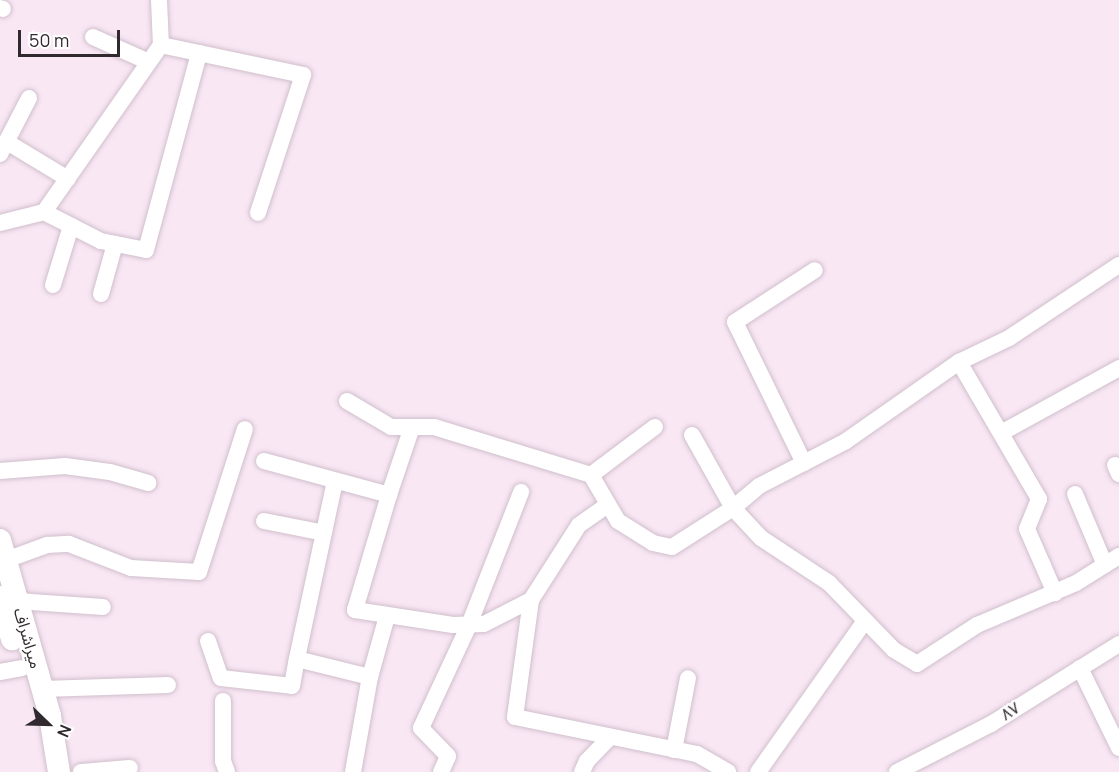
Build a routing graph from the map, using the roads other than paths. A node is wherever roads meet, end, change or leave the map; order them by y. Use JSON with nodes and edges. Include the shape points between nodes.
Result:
{"nodes":[{"id":1,"x":159,"y":0,"type":"edge"},
{"id":2,"x":93,"y":37,"type":"dead end"},
{"id":3,"x":161,"y":45,"type":"junction"},
{"id":4,"x":199,"y":53,"type":"junction"},
{"id":5,"x":149,"y":62,"type":"junction"},
{"id":6,"x":28,"y":98,"type":"dead end"},
{"id":7,"x":3,"y":148,"type":"edge"},
{"id":8,"x":68,"y":179,"type":"junction"},
{"id":9,"x":45,"y":212,"type":"junction"},
{"id":10,"x":258,"y":213,"type":"dead end"},
{"id":11,"x":0,"y":223,"type":"edge"},
{"id":12,"x":71,"y":225,"type":"junction"},
{"id":13,"x":115,"y":244,"type":"junction"},
{"id":14,"x":1119,"y":265,"type":"edge"},
{"id":15,"x":814,"y":270,"type":"dead end"},
{"id":16,"x":53,"y":285,"type":"dead end"},
{"id":17,"x":101,"y":294,"type":"dead end"},
{"id":18,"x":959,"y":362,"type":"junction"},
{"id":19,"x":1119,"y":368,"type":"edge"},
{"id":20,"x":347,"y":401,"type":"dead end"},
{"id":21,"x":654,"y":427,"type":"dead end"},
{"id":22,"x":245,"y":429,"type":"dead end"},
{"id":23,"x":411,"y":430,"type":"junction"},
{"id":24,"x":1001,"y":432,"type":"junction"},
{"id":25,"x":692,"y":435,"type":"dead end"},
{"id":26,"x":264,"y":461,"type":"dead end"},
{"id":27,"x":804,"y":463,"type":"junction"},
{"id":28,"x":0,"y":471,"type":"edge"},
{"id":29,"x":591,"y":476,"type":"junction"},
{"id":30,"x":336,"y":480,"type":"junction"},
{"id":31,"x":148,"y":483,"type":"dead end"},
{"id":32,"x":520,"y":492,"type":"dead end"},
{"id":33,"x":1075,"y":494,"type":"dead end"},
{"id":34,"x":389,"y":495,"type":"junction"},
{"id":35,"x":608,"y":505,"type":"junction"},
{"id":36,"x":733,"y":508,"type":"junction"},
{"id":37,"x":264,"y":521,"type":"dead end"},
{"id":38,"x":324,"y":533,"type":"junction"},
{"id":39,"x":3,"y":550,"type":"edge"},
{"id":40,"x":1112,"y":560,"type":"edge"},
{"id":41,"x":1055,"y":593,"type":"junction"},
{"id":42,"x":9,"y":599,"type":"edge"},
{"id":43,"x":531,"y":600,"type":"junction"},
{"id":44,"x":103,"y":607,"type":"dead end"},
{"id":45,"x":387,"y":616,"type":"junction"},
{"id":46,"x":865,"y":621,"type":"junction"},
{"id":47,"x":469,"y":625,"type":"junction"},
{"id":48,"x":208,"y":641,"type":"dead end"},
{"id":49,"x":1119,"y":644,"type":"edge"},
{"id":50,"x":297,"y":658,"type":"junction"},
{"id":51,"x":1080,"y":668,"type":"junction"},
{"id":52,"x":11,"y":670,"type":"edge"},
{"id":53,"x":370,"y":677,"type":"junction"},
{"id":54,"x":688,"y":678,"type":"dead end"},
{"id":55,"x":168,"y":685,"type":"dead end"},
{"id":56,"x":42,"y":689,"type":"junction"},
{"id":57,"x":223,"y":701,"type":"dead end"},
{"id":58,"x":1114,"y":723,"type":"edge"},
{"id":59,"x":610,"y":737,"type":"junction"},
{"id":60,"x":1119,"y":748,"type":"edge"},
{"id":61,"x":675,"y":750,"type":"junction"},
{"id":62,"x":130,"y":768,"type":"dead end"},
{"id":63,"x":46,"y":772,"type":"edge"},
{"id":64,"x":59,"y":772,"type":"edge"},
{"id":65,"x":81,"y":772,"type":"edge"},
{"id":66,"x":227,"y":772,"type":"edge"},
{"id":67,"x":353,"y":772,"type":"edge"},
{"id":68,"x":441,"y":772,"type":"edge"},
{"id":69,"x":582,"y":772,"type":"edge"},
{"id":70,"x":728,"y":772,"type":"edge"},
{"id":71,"x":758,"y":772,"type":"edge"},
{"id":72,"x":897,"y":772,"type":"edge"}],
"edges":[{"from":1,"to":3,"type":"street"},
{"from":2,"to":5,"type":"street"},
{"from":3,"to":4,"type":"street"},
{"from":3,"to":5,"type":"street"},
{"from":4,"to":10,"type":"street","via":[[303,75]]},
{"from":4,"to":13,"type":"street","via":[[146,250]]},
{"from":5,"to":8,"type":"street"},
{"from":6,"to":7,"type":"street"},
{"from":7,"to":8,"type":"street"},
{"from":8,"to":9,"type":"street"},
{"from":9,"to":11,"type":"street"},
{"from":9,"to":12,"type":"street"},
{"from":12,"to":13,"type":"street"},
{"from":12,"to":16,"type":"street"},
{"from":13,"to":17,"type":"street"},
{"from":14,"to":18,"type":"street","via":[[1009,338]]},
{"from":15,"to":27,"type":"street","via":[[735,322]]},
{"from":18,"to":24,"type":"street"},
{"from":18,"to":27,"type":"street","via":[[846,441]]},
{"from":19,"to":24,"type":"street"},
{"from":20,"to":23,"type":"street","via":[[391,427]]},
{"from":21,"to":29,"type":"street"},
{"from":22,"to":39,"type":"street","via":[[199,572],[131,568],[69,544]]},
{"from":23,"to":29,"type":"street","via":[[434,427]]},
{"from":23,"to":34,"type":"street"},
{"from":24,"to":41,"type":"street","via":[[1038,499],[1027,529]]},
{"from":25,"to":36,"type":"street"},
{"from":26,"to":30,"type":"street"},
{"from":27,"to":36,"type":"street","via":[[759,486]]},
{"from":28,"to":31,"type":"street","via":[[65,466],[110,472]]},
{"from":29,"to":35,"type":"street"},
{"from":30,"to":34,"type":"street"},
{"from":30,"to":38,"type":"street"},
{"from":32,"to":47,"type":"street"},
{"from":33,"to":40,"type":"street"},
{"from":34,"to":45,"type":"street","via":[[355,610]]},
{"from":35,"to":36,"type":"street","via":[[618,521],[664,547],[681,543]]},
{"from":35,"to":43,"type":"street","via":[[579,525]]},
{"from":36,"to":46,"type":"street","via":[[761,538],[829,584]]},
{"from":37,"to":38,"type":"street"},
{"from":38,"to":50,"type":"street"},
{"from":39,"to":42,"type":"street","name":"میراشراف"},
{"from":40,"to":41,"type":"street"},
{"from":41,"to":46,"type":"street","via":[[977,625],[916,664],[894,650]]},
{"from":42,"to":44,"type":"street"},
{"from":42,"to":52,"type":"street","name":"میراشراف"},
{"from":42,"to":56,"type":"street","name":"میراشراف"},
{"from":43,"to":47,"type":"street","via":[[484,624]]},
{"from":43,"to":59,"type":"street","via":[[515,717]]},
{"from":45,"to":47,"type":"street"},
{"from":45,"to":53,"type":"street"},
{"from":46,"to":71,"type":"street"},
{"from":47,"to":68,"type":"street","via":[[421,728],[448,756]]},
{"from":48,"to":50,"type":"street","via":[[221,678],[292,686]]},
{"from":49,"to":51,"type":"street","name":"۸۷"},
{"from":50,"to":53,"type":"street"},
{"from":51,"to":58,"type":"street"},
{"from":51,"to":72,"type":"street","name":"۸۷","via":[[991,724]]},
{"from":52,"to":63,"type":"street","name":"میراشراف"},
{"from":53,"to":67,"type":"street"},
{"from":54,"to":61,"type":"street"},
{"from":55,"to":56,"type":"street"},
{"from":56,"to":64,"type":"street","name":"میراشراف"},
{"from":57,"to":66,"type":"street","via":[[222,761]]},
{"from":58,"to":60,"type":"street"},
{"from":59,"to":61,"type":"street"},
{"from":59,"to":69,"type":"street","via":[[587,760]]},
{"from":61,"to":70,"type":"street","via":[[698,754]]},
{"from":62,"to":65,"type":"street"}]}
